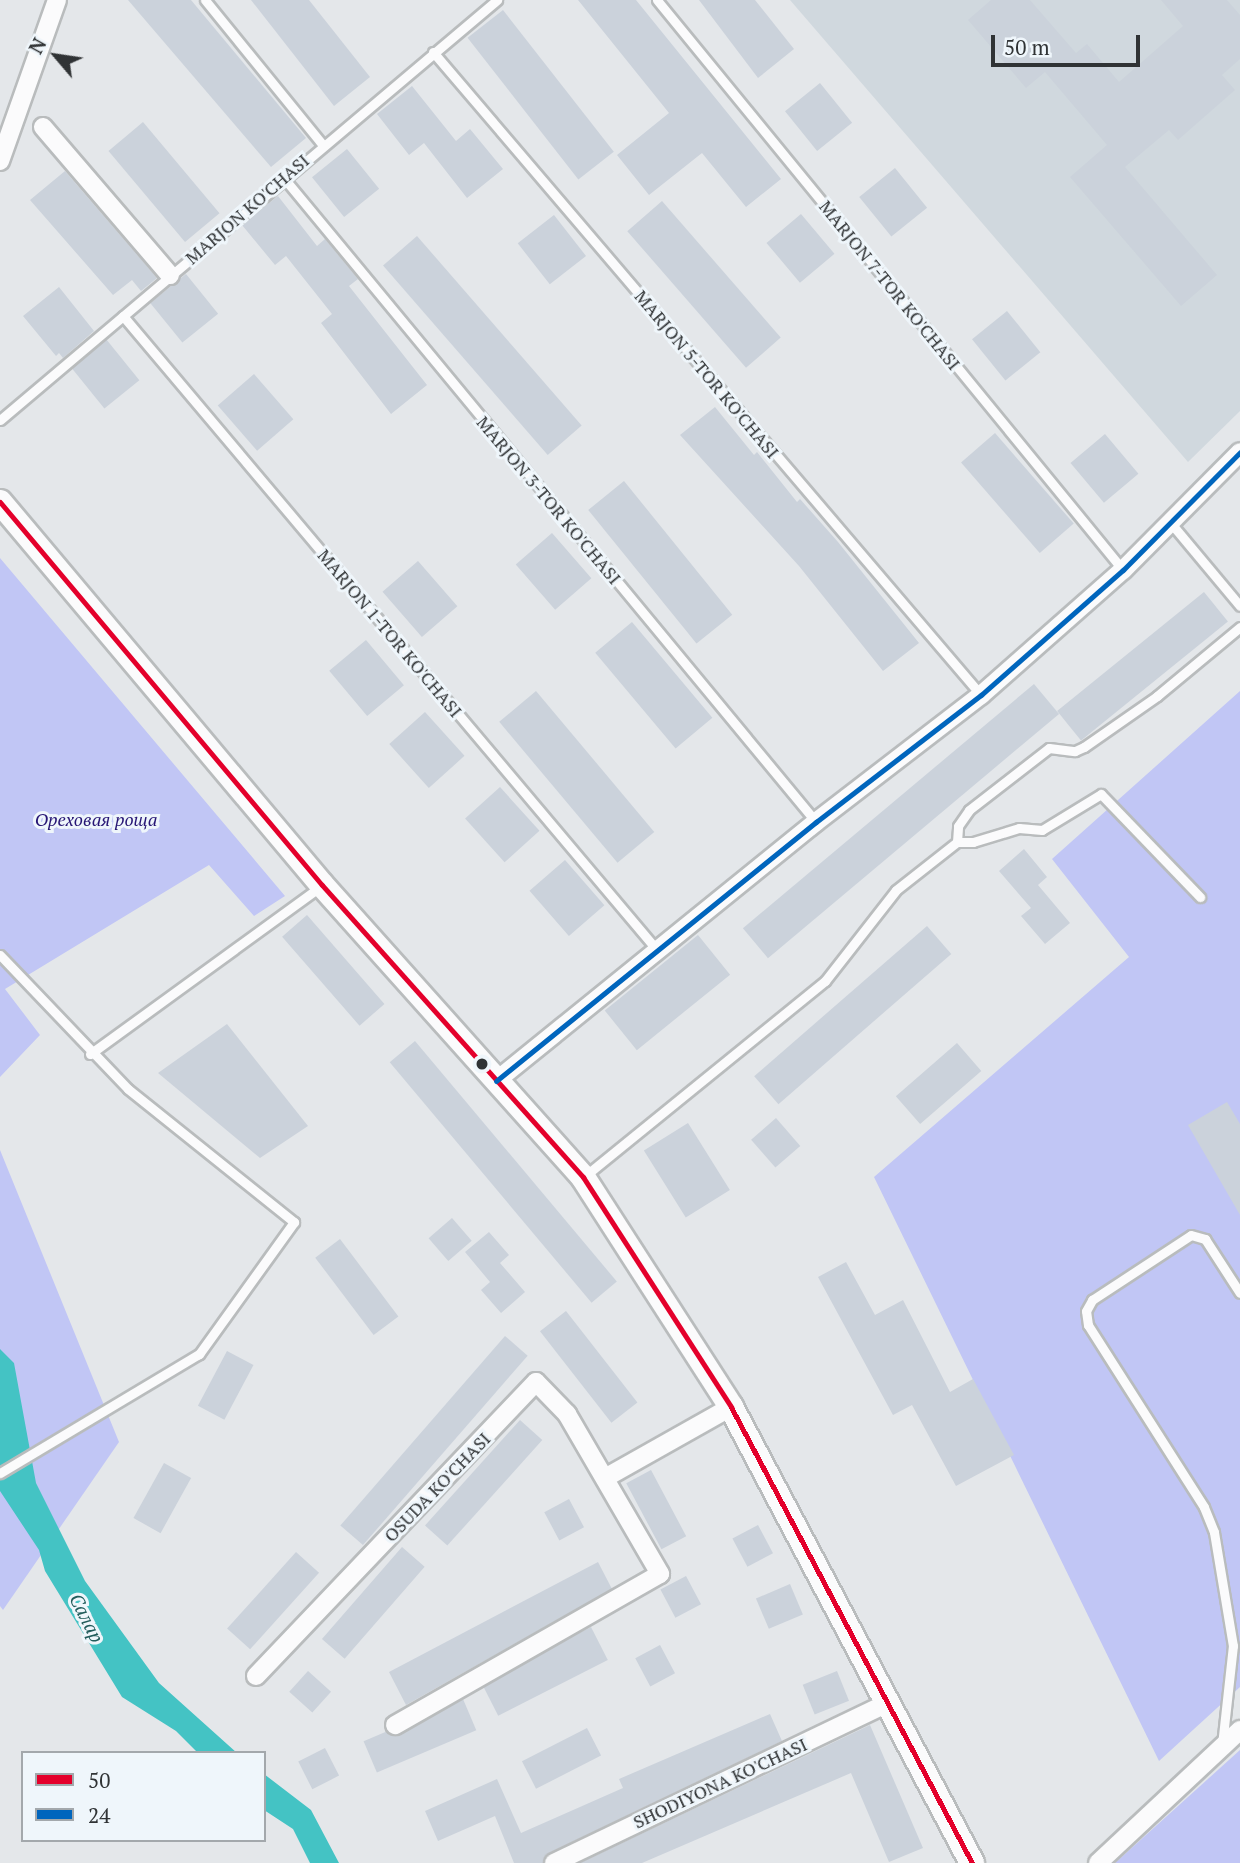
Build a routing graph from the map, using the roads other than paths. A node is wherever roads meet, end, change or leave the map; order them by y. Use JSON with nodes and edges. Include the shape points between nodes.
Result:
{"nodes":[{"id":1,"x":57,"y":0,"type":"edge"},
{"id":2,"x":205,"y":0,"type":"edge"},
{"id":3,"x":478,"y":0,"type":"edge"},
{"id":4,"x":496,"y":0,"type":"edge"},
{"id":5,"x":657,"y":0,"type":"edge"},
{"id":6,"x":486,"y":9,"type":"junction"},
{"id":7,"x":433,"y":52,"type":"junction"},
{"id":8,"x":43,"y":127,"type":"dead end"},
{"id":9,"x":323,"y":145,"type":"junction"},
{"id":10,"x":0,"y":159,"type":"edge"},
{"id":11,"x":283,"y":177,"type":"junction"},
{"id":12,"x":170,"y":275,"type":"junction"},
{"id":13,"x":123,"y":316,"type":"junction"},
{"id":14,"x":0,"y":420,"type":"edge"},
{"id":15,"x":1240,"y":452,"type":"edge"},
{"id":16,"x":0,"y":502,"type":"edge"},
{"id":17,"x":1170,"y":522,"type":"junction"},
{"id":18,"x":1123,"y":570,"type":"junction"},
{"id":19,"x":1240,"y":606,"type":"edge"},
{"id":20,"x":1240,"y":627,"type":"edge"},
{"id":21,"x":981,"y":695,"type":"junction"},
{"id":22,"x":816,"y":822,"type":"junction"},
{"id":23,"x":957,"y":842,"type":"junction"},
{"id":24,"x":322,"y":885,"type":"junction"},
{"id":25,"x":1200,"y":897,"type":"dead end"},
{"id":26,"x":657,"y":950,"type":"junction"},
{"id":27,"x":0,"y":955,"type":"edge"},
{"id":28,"x":90,"y":1054,"type":"junction"},
{"id":29,"x":496,"y":1081,"type":"junction"},
{"id":30,"x":583,"y":1177,"type":"junction"},
{"id":31,"x":1240,"y":1293,"type":"edge"},
{"id":32,"x":731,"y":1407,"type":"junction"},
{"id":33,"x":0,"y":1473,"type":"edge"},
{"id":34,"x":605,"y":1478,"type":"junction"},
{"id":35,"x":256,"y":1676,"type":"dead end"},
{"id":36,"x":888,"y":1703,"type":"junction"},
{"id":37,"x":396,"y":1725,"type":"dead end"},
{"id":38,"x":1240,"y":1730,"type":"edge"},
{"id":39,"x":1222,"y":1746,"type":"junction"},
{"id":40,"x":554,"y":1863,"type":"edge"},
{"id":41,"x":972,"y":1863,"type":"edge"},
{"id":42,"x":1098,"y":1863,"type":"edge"}],
"edges":[{"from":1,"to":10,"type":"street"},
{"from":2,"to":9,"type":"lane"},
{"from":3,"to":6,"type":"lane"},
{"from":4,"to":6,"type":"lane","name":"MARJON KO'CHASI"},
{"from":5,"to":18,"type":"lane","name":"MARJON 7-TOR KO'CHASI"},
{"from":6,"to":7,"type":"lane","name":"MARJON KO'CHASI"},
{"from":7,"to":9,"type":"lane","name":"MARJON KO'CHASI"},
{"from":7,"to":21,"type":"lane","name":"MARJON 5-TOR KO'CHASI"},
{"from":8,"to":12,"type":"street"},
{"from":9,"to":11,"type":"lane","name":"MARJON KO'CHASI"},
{"from":11,"to":12,"type":"lane","name":"MARJON KO'CHASI"},
{"from":11,"to":22,"type":"lane","name":"MARJON 3-TOR KO'CHASI"},
{"from":12,"to":13,"type":"lane","name":"MARJON KO'CHASI"},
{"from":13,"to":14,"type":"lane","name":"MARJON KO'CHASI"},
{"from":13,"to":26,"type":"lane","name":"MARJON 1-TOR KO'CHASI"},
{"from":15,"to":17,"type":"street"},
{"from":16,"to":24,"type":"main road"},
{"from":17,"to":18,"type":"street"},
{"from":17,"to":19,"type":"lane"},
{"from":18,"to":21,"type":"street"},
{"from":20,"to":23,"type":"lane","via":[[1157,696],[1084,747],[1075,751],[1049,748],[969,810],[958,826]]},
{"from":21,"to":22,"type":"street"},
{"from":22,"to":26,"type":"street"},
{"from":23,"to":25,"type":"lane","via":[[1019,828],[1042,830],[1101,794]]},
{"from":23,"to":30,"type":"lane","via":[[896,890],[825,981]]},
{"from":24,"to":28,"type":"lane"},
{"from":24,"to":29,"type":"main road"},
{"from":26,"to":29,"type":"street"},
{"from":27,"to":28,"type":"lane"},
{"from":28,"to":33,"type":"lane","via":[[294,1222],[199,1354]]},
{"from":29,"to":30,"type":"main road"},
{"from":30,"to":32,"type":"main road"},
{"from":31,"to":39,"type":"lane","via":[[1205,1240],[1191,1235],[1093,1300],[1086,1311],[1088,1325],[1204,1507],[1214,1532],[1233,1646]]},
{"from":32,"to":34,"type":"street"},
{"from":32,"to":36,"type":"main road"},
{"from":34,"to":35,"type":"street","name":"OSUDA KO'CHASI","via":[[567,1414],[536,1382]]},
{"from":34,"to":37,"type":"street","name":"OSUDA KO'CHASI","via":[[660,1574]]},
{"from":36,"to":40,"type":"street","name":"SHODIYONA KO'CHASI"},
{"from":36,"to":41,"type":"main road"},
{"from":38,"to":39,"type":"street"},
{"from":39,"to":42,"type":"street"}]}
